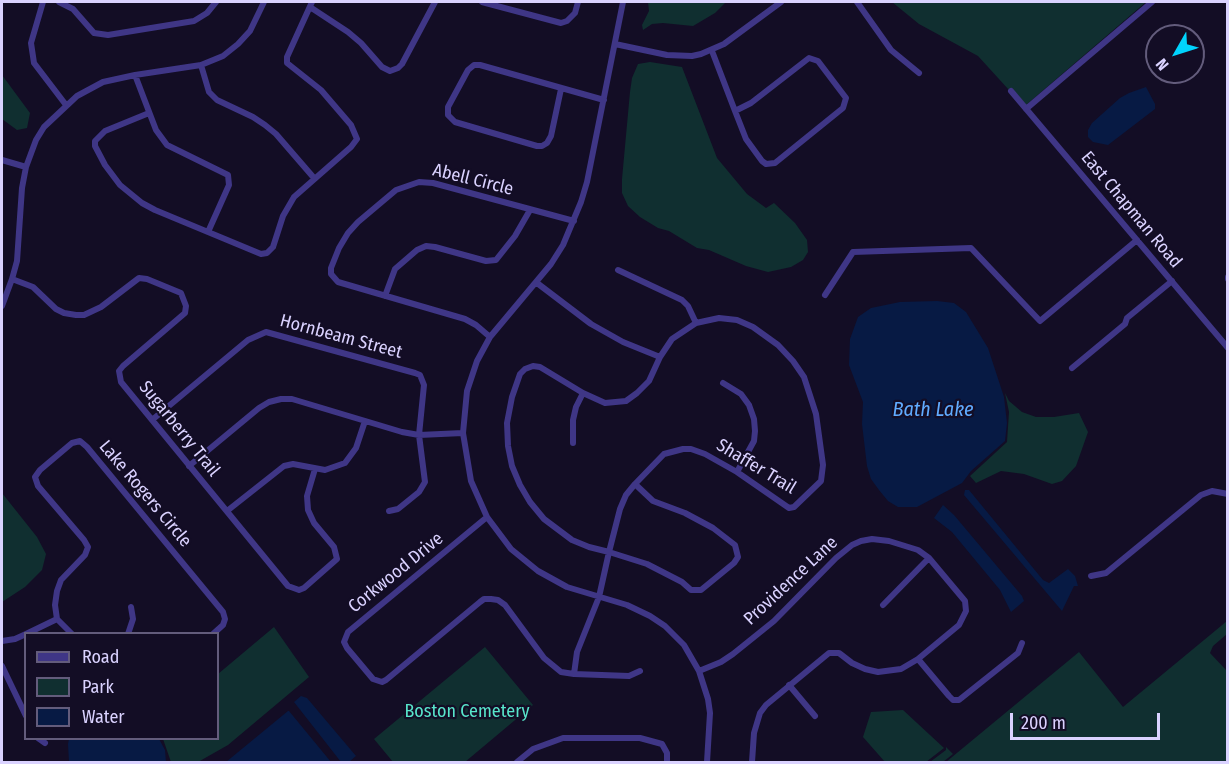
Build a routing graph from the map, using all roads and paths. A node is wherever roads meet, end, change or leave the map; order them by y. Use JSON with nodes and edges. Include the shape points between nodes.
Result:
{"nodes":[{"id":1,"x":43,"y":2,"type":"edge"},
{"id":2,"x":59,"y":2,"type":"edge"},
{"id":3,"x":216,"y":2,"type":"edge"},
{"id":4,"x":264,"y":2,"type":"edge"},
{"id":5,"x":435,"y":2,"type":"edge"},
{"id":6,"x":482,"y":2,"type":"edge"},
{"id":7,"x":578,"y":2,"type":"edge"},
{"id":8,"x":623,"y":2,"type":"edge"},
{"id":9,"x":781,"y":2,"type":"edge"},
{"id":10,"x":857,"y":2,"type":"edge"},
{"id":11,"x":1152,"y":2,"type":"edge"},
{"id":12,"x":311,"y":4,"type":"edge"},
{"id":13,"x":615,"y":44,"type":"junction"},
{"id":14,"x":712,"y":51,"type":"junction"},
{"id":15,"x":201,"y":65,"type":"junction"},
{"id":16,"x":919,"y":73,"type":"dead end"},
{"id":17,"x":135,"y":75,"type":"junction"},
{"id":18,"x":561,"y":89,"type":"junction"},
{"id":19,"x":1011,"y":91,"type":"dead end"},
{"id":20,"x":604,"y":100,"type":"junction"},
{"id":21,"x":66,"y":105,"type":"junction"},
{"id":22,"x":1026,"y":110,"type":"junction"},
{"id":23,"x":735,"y":111,"type":"junction"},
{"id":24,"x":149,"y":113,"type":"junction"},
{"id":25,"x":2,"y":160,"type":"edge"},
{"id":26,"x":26,"y":167,"type":"junction"},
{"id":27,"x":314,"y":178,"type":"junction"},
{"id":28,"x":530,"y":210,"type":"junction"},
{"id":29,"x":574,"y":221,"type":"junction"},
{"id":30,"x":208,"y":232,"type":"junction"},
{"id":31,"x":1137,"y":240,"type":"junction"},
{"id":32,"x":618,"y":270,"type":"dead end"},
{"id":33,"x":12,"y":279,"type":"junction"},
{"id":34,"x":1170,"y":280,"type":"junction"},
{"id":35,"x":537,"y":283,"type":"junction"},
{"id":36,"x":825,"y":295,"type":"dead end"},
{"id":37,"x":385,"y":296,"type":"junction"},
{"id":38,"x":2,"y":306,"type":"edge"},
{"id":39,"x":696,"y":323,"type":"junction"},
{"id":40,"x":490,"y":337,"type":"junction"},
{"id":41,"x":1227,"y":348,"type":"edge"},
{"id":42,"x":660,"y":357,"type":"junction"},
{"id":43,"x":1072,"y":368,"type":"dead end"},
{"id":44,"x":723,"y":383,"type":"dead end"},
{"id":45,"x":583,"y":393,"type":"junction"},
{"id":46,"x":152,"y":420,"type":"junction"},
{"id":47,"x":365,"y":421,"type":"junction"},
{"id":48,"x":463,"y":433,"type":"junction"},
{"id":49,"x":419,"y":435,"type":"junction"},
{"id":50,"x":573,"y":443,"type":"dead end"},
{"id":51,"x":189,"y":466,"type":"junction"},
{"id":52,"x":315,"y":469,"type":"junction"},
{"id":53,"x":738,"y":471,"type":"junction"},
{"id":54,"x":634,"y":484,"type":"junction"},
{"id":55,"x":1227,"y":494,"type":"edge"},
{"id":56,"x":389,"y":510,"type":"dead end"},
{"id":57,"x":227,"y":511,"type":"junction"},
{"id":58,"x":487,"y":517,"type":"junction"},
{"id":59,"x":609,"y":552,"type":"junction"},
{"id":60,"x":929,"y":558,"type":"junction"},
{"id":61,"x":1091,"y":576,"type":"dead end"},
{"id":62,"x":598,"y":597,"type":"junction"},
{"id":63,"x":883,"y":605,"type":"dead end"},
{"id":64,"x":132,"y":607,"type":"dead end"},
{"id":65,"x":57,"y":619,"type":"junction"},
{"id":66,"x":30,"y":632,"type":"edge"},
{"id":67,"x":71,"y":632,"type":"edge"},
{"id":68,"x":128,"y":632,"type":"edge"},
{"id":69,"x":214,"y":632,"type":"edge"},
{"id":70,"x":24,"y":635,"type":"edge"},
{"id":71,"x":2,"y":641,"type":"edge"},
{"id":72,"x":1022,"y":643,"type":"dead end"},
{"id":73,"x":918,"y":659,"type":"junction"},
{"id":74,"x":2,"y":666,"type":"edge"},
{"id":75,"x":640,"y":671,"type":"dead end"},
{"id":76,"x":699,"y":671,"type":"junction"},
{"id":77,"x":574,"y":674,"type":"junction"},
{"id":78,"x":789,"y":685,"type":"junction"},
{"id":79,"x":24,"y":712,"type":"edge"},
{"id":80,"x":815,"y":716,"type":"dead end"},
{"id":81,"x":41,"y":740,"type":"edge"},
{"id":82,"x":45,"y":743,"type":"dead end"},
{"id":83,"x":517,"y":762,"type":"edge"},
{"id":84,"x":667,"y":762,"type":"edge"},
{"id":85,"x":707,"y":762,"type":"edge"},
{"id":86,"x":752,"y":762,"type":"edge"}],
"edges":[{"from":1,"to":21,"type":"street","via":[[33,33],[34,63]]},
{"from":2,"to":3,"type":"street","via":[[73,9],[94,33],[108,34],[194,21]]},
{"from":4,"to":15,"type":"street","via":[[255,23],[238,44],[223,56]]},
{"from":5,"to":12,"type":"street","via":[[402,64],[390,71]]},
{"from":6,"to":7,"type":"street","via":[[561,23],[575,13]]},
{"from":8,"to":13,"type":"street"},
{"from":9,"to":14,"type":"street"},
{"from":10,"to":16,"type":"street","via":[[891,50]]},
{"from":11,"to":22,"type":"street"},
{"from":12,"to":27,"type":"street","via":[[287,63],[321,90],[351,125],[357,139]]},
{"from":13,"to":14,"type":"street","via":[[681,56]]},
{"from":13,"to":20,"type":"street"},
{"from":14,"to":23,"type":"street"},
{"from":15,"to":17,"type":"street"},
{"from":15,"to":27,"type":"street","via":[[209,92],[276,134]]},
{"from":17,"to":21,"type":"street","via":[[89,88]]},
{"from":17,"to":24,"type":"street"},
{"from":18,"to":18,"type":"street","via":[[474,65],[448,107],[448,115],[454,122],[542,146],[551,136]]},
{"from":18,"to":20,"type":"street"},
{"from":19,"to":22,"type":"street","name":"East Chapman Road"},
{"from":20,"to":29,"type":"street","via":[[587,182]]},
{"from":21,"to":26,"type":"street","via":[[36,140]]},
{"from":22,"to":31,"type":"street","name":"East Chapman Road"},
{"from":23,"to":23,"type":"street","via":[[750,146],[762,161],[771,164],[843,108],[846,98],[818,61],[809,58]]},
{"from":24,"to":30,"type":"street","via":[[167,145],[228,176],[229,185]]},
{"from":24,"to":30,"type":"street","via":[[100,134],[95,141],[99,154],[130,194],[155,210]]},
{"from":25,"to":26,"type":"street"},
{"from":26,"to":33,"type":"street"},
{"from":27,"to":30,"type":"street","via":[[288,205],[267,254]]},
{"from":28,"to":29,"type":"street","name":"Abell Circle"},
{"from":28,"to":37,"type":"street","via":[[496,260],[426,246],[395,269]]},
{"from":28,"to":37,"type":"street","name":"Abell Circle","via":[[433,183],[419,182],[396,190],[348,233],[331,274],[338,282]]},
{"from":29,"to":35,"type":"street"},
{"from":31,"to":34,"type":"street","name":"East Chapman Road"},
{"from":31,"to":36,"type":"street","via":[[1040,321],[971,248],[853,252]]},
{"from":32,"to":39,"type":"street","via":[[682,300]]},
{"from":33,"to":38,"type":"street"},
{"from":33,"to":46,"type":"street","name":"Sugarberry Trail","via":[[33,287],[56,309],[76,315],[101,308],[139,278],[181,293],[185,313],[119,371],[121,382]]},
{"from":34,"to":41,"type":"street","name":"East Chapman Road"},
{"from":34,"to":43,"type":"street"},
{"from":35,"to":40,"type":"street"},
{"from":35,"to":42,"type":"street","via":[[591,324]]},
{"from":37,"to":40,"type":"street","name":"Abell Circle","via":[[465,319]]},
{"from":39,"to":42,"type":"street","name":"Shaffer Trail","via":[[672,339]]},
{"from":39,"to":53,"type":"street","name":"Shaffer Trail","via":[[719,318],[737,320],[768,336],[804,377],[813,405],[823,465],[821,482],[794,507],[784,506]]},
{"from":40,"to":48,"type":"street","via":[[467,391]]},
{"from":42,"to":45,"type":"street","name":"Shaffer Trail","via":[[649,381],[626,401],[605,403]]},
{"from":44,"to":53,"type":"street","via":[[741,394],[754,419],[754,441]]},
{"from":45,"to":50,"type":"street","via":[[573,420]]},
{"from":45,"to":59,"type":"street","name":"Shaffer Trail","via":[[540,367],[525,369],[512,397],[508,446],[520,485],[544,519],[572,540]]},
{"from":46,"to":49,"type":"street","name":"Hornbeam Street","via":[[248,340],[266,332],[420,375],[424,385]]},
{"from":46,"to":51,"type":"street","name":"Sugarberry Trail"},
{"from":47,"to":49,"type":"street"},
{"from":47,"to":51,"type":"street","via":[[292,399],[269,402]]},
{"from":47,"to":52,"type":"street","via":[[345,463],[332,469]]},
{"from":48,"to":49,"type":"street"},
{"from":48,"to":58,"type":"street","via":[[466,464]]},
{"from":49,"to":56,"type":"street","via":[[423,487],[398,509]]},
{"from":51,"to":57,"type":"street","name":"Sugarberry Trail"},
{"from":52,"to":57,"type":"street","via":[[284,466]]},
{"from":52,"to":57,"type":"street","name":"Sugarberry Trail","via":[[307,496],[308,510],[334,547],[337,559],[304,588],[288,586]]},
{"from":53,"to":54,"type":"street","name":"Shaffer Trail","via":[[690,449],[672,450]]},
{"from":54,"to":59,"type":"street","name":"Shaffer Trail","via":[[620,509]]},
{"from":54,"to":59,"type":"street","via":[[653,501],[713,528],[735,545],[738,557],[696,591],[647,564]]},
{"from":55,"to":61,"type":"street","via":[[1212,491],[1201,495],[1106,573]]},
{"from":58,"to":62,"type":"street","via":[[510,549],[538,571],[567,587]]},
{"from":58,"to":77,"type":"street","name":"Corkwood Drive","via":[[348,632],[346,648],[373,679],[382,682],[480,602],[491,598],[504,605],[550,665]]},
{"from":59,"to":62,"type":"street","name":"Shaffer Trail"},
{"from":60,"to":63,"type":"street"},
{"from":60,"to":73,"type":"street","name":"Providence Lane","via":[[964,601],[966,611],[959,625]]},
{"from":60,"to":76,"type":"street","name":"Providence Lane","via":[[918,550],[889,541],[872,539],[852,545],[762,631],[721,662]]},
{"from":62,"to":76,"type":"street","via":[[627,605],[665,626],[684,645]]},
{"from":62,"to":77,"type":"street","name":"Shaffer Trail"},
{"from":64,"to":68,"type":"street"},
{"from":65,"to":66,"type":"street"},
{"from":65,"to":67,"type":"street"},
{"from":65,"to":69,"type":"street","name":"Lake Rogers Circle","via":[[56,598],[61,580],[88,548],[35,477],[72,443],[80,441],[223,612],[223,625]]},
{"from":70,"to":71,"type":"street"},
{"from":72,"to":73,"type":"street","via":[[1018,653],[959,700],[949,696]]},
{"from":73,"to":78,"type":"street","name":"Providence Lane","via":[[901,669],[878,672],[833,652]]},
{"from":74,"to":79,"type":"street"},
{"from":75,"to":77,"type":"street","name":"Corkwood Drive","via":[[629,676]]},
{"from":76,"to":85,"type":"street","via":[[710,713]]},
{"from":78,"to":80,"type":"street"},
{"from":78,"to":86,"type":"street","name":"Providence Lane","via":[[760,713]]},
{"from":81,"to":82,"type":"street"},
{"from":83,"to":84,"type":"street","via":[[533,749],[563,738],[640,738],[662,744]]}]}
